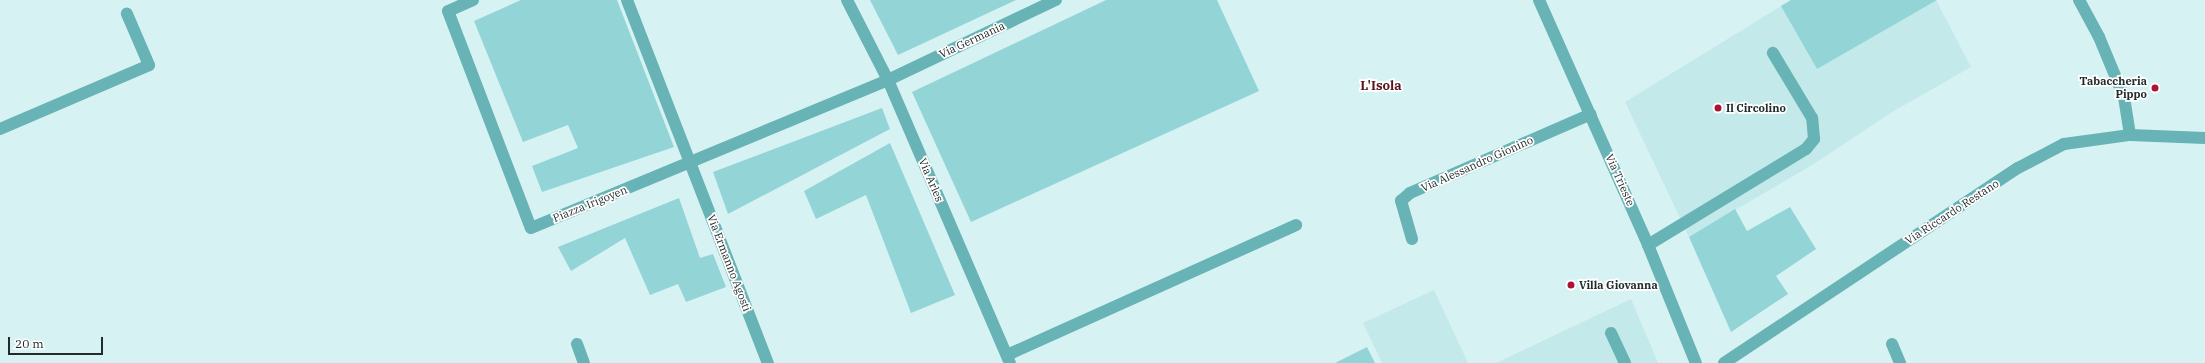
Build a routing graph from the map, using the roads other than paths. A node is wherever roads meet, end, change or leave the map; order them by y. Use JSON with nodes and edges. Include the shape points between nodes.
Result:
{"nodes":[{"id":1,"x":473,"y":0,"type":"edge"},
{"id":2,"x":627,"y":0,"type":"edge"},
{"id":3,"x":847,"y":0,"type":"edge"},
{"id":4,"x":1056,"y":0,"type":"edge"},
{"id":5,"x":1538,"y":0,"type":"edge"},
{"id":6,"x":2079,"y":0,"type":"edge"},
{"id":7,"x":127,"y":14,"type":"dead end"},
{"id":8,"x":1773,"y":53,"type":"dead end"},
{"id":9,"x":888,"y":80,"type":"junction"},
{"id":10,"x":1591,"y":114,"type":"junction"},
{"id":11,"x":0,"y":128,"type":"edge"},
{"id":12,"x":2130,"y":135,"type":"junction"},
{"id":13,"x":2205,"y":138,"type":"edge"},
{"id":14,"x":689,"y":163,"type":"junction"},
{"id":15,"x":1296,"y":225,"type":"dead end"},
{"id":16,"x":1412,"y":239,"type":"dead end"},
{"id":17,"x":1648,"y":245,"type":"junction"},
{"id":18,"x":1611,"y":334,"type":"dead end"},
{"id":19,"x":577,"y":344,"type":"dead end"},
{"id":20,"x":1892,"y":344,"type":"dead end"},
{"id":21,"x":1009,"y":359,"type":"edge"},
{"id":22,"x":584,"y":363,"type":"edge"},
{"id":23,"x":768,"y":363,"type":"edge"},
{"id":24,"x":1625,"y":363,"type":"edge"},
{"id":25,"x":1696,"y":363,"type":"edge"},
{"id":26,"x":1724,"y":363,"type":"edge"},
{"id":27,"x":1900,"y":363,"type":"edge"}],
"edges":[{"from":1,"to":14,"type":"street","name":"Piazza Irigoyen","via":[[448,11],[531,228]]},
{"from":2,"to":14,"type":"street","name":"Via Ermanno Agosti"},
{"from":3,"to":9,"type":"street","name":"Via Arles"},
{"from":4,"to":9,"type":"street","name":"Via Germania"},
{"from":5,"to":10,"type":"street","name":"Via Trieste"},
{"from":6,"to":12,"type":"street","via":[[2100,37],[2124,97]]},
{"from":7,"to":11,"type":"street","via":[[149,65]]},
{"from":8,"to":17,"type":"street","via":[[1812,118],[1814,139],[1806,149]]},
{"from":9,"to":14,"type":"street","name":"Piazza Irigoyen"},
{"from":9,"to":21,"type":"street","name":"Via Arles"},
{"from":10,"to":16,"type":"street","name":"Via Alessandro Gionino","via":[[1410,193],[1401,201]]},
{"from":10,"to":17,"type":"street","name":"Via Trieste"},
{"from":12,"to":13,"type":"street","name":"Via Riccardo Restano"},
{"from":12,"to":26,"type":"street","name":"Via Riccardo Restano","via":[[2064,144],[2018,168]]},
{"from":14,"to":23,"type":"street","name":"Via Ermanno Agosti"},
{"from":15,"to":21,"type":"street"},
{"from":17,"to":25,"type":"street","name":"Via Trieste"},
{"from":18,"to":24,"type":"street"},
{"from":19,"to":22,"type":"street"},
{"from":20,"to":27,"type":"street"}]}
